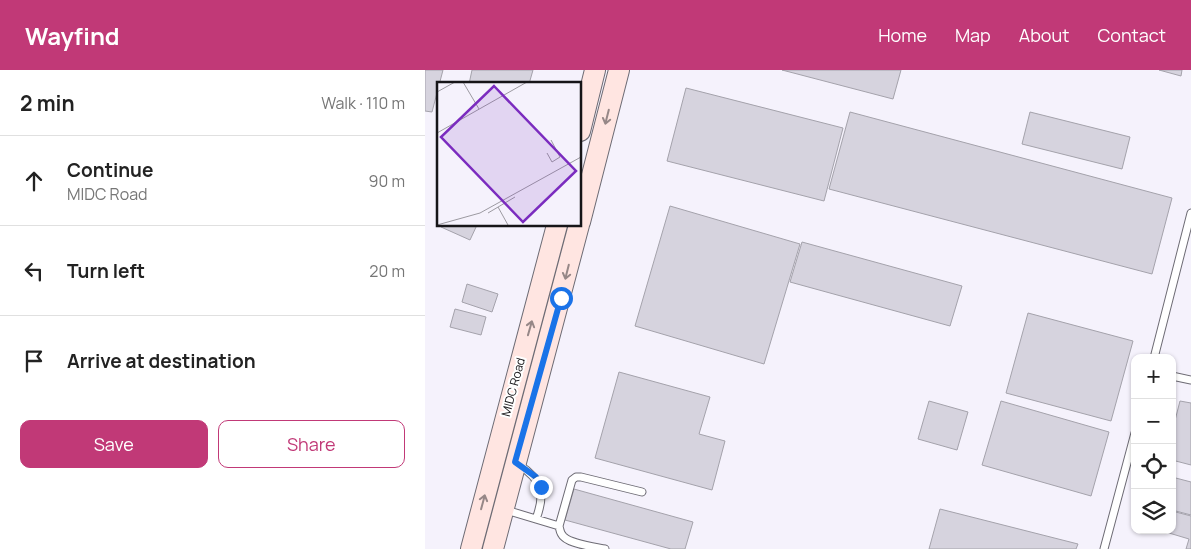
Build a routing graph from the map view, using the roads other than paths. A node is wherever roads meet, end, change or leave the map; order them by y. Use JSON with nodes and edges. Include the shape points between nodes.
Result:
{"nodes":[{"id":1,"x":595,"y":70,"type":"edge"},
{"id":2,"x":619,"y":70,"type":"edge"},
{"id":3,"x":581,"y":126,"type":"edge"},
{"id":4,"x":1191,"y":213,"type":"edge"},
{"id":5,"x":581,"y":219,"type":"edge"},
{"id":6,"x":557,"y":226,"type":"edge"},
{"id":7,"x":579,"y":226,"type":"edge"},
{"id":8,"x":1155,"y":354,"type":"edge"},
{"id":9,"x":1176,"y":377,"type":"edge"},
{"id":10,"x":1191,"y":380,"type":"edge"},
{"id":11,"x":508,"y":405,"type":"junction"},
{"id":12,"x":529,"y":411,"type":"junction"},
{"id":13,"x":1132,"y":444,"type":"edge"},
{"id":14,"x":515,"y":462,"type":"junction"},
{"id":15,"x":641,"y":492,"type":"dead end"},
{"id":16,"x":503,"y":510,"type":"junction"},
{"id":17,"x":536,"y":519,"type":"junction"},
{"id":18,"x":559,"y":526,"type":"junction"},
{"id":19,"x":471,"y":549,"type":"edge"},
{"id":20,"x":493,"y":549,"type":"edge"},
{"id":21,"x":605,"y":549,"type":"edge"},
{"id":22,"x":1104,"y":549,"type":"edge"}],
"edges":[{"from":1,"to":3,"type":"main road"},
{"from":2,"to":5,"type":"main road","name":"MIDC Road","one_way":true},
{"from":4,"to":8,"type":"lane"},
{"from":11,"to":6,"type":"main road","name":"MIDC Road","one_way":true},
{"from":7,"to":12,"type":"main road","name":"MIDC Road","one_way":true},
{"from":9,"to":10,"type":"lane"},
{"from":11,"to":12,"type":"main road"},
{"from":19,"to":11,"type":"main road","name":"MIDC Road","one_way":true},
{"from":12,"to":14,"type":"main road","name":"MIDC Road"},
{"from":13,"to":22,"type":"lane"},
{"from":14,"to":16,"type":"main road","name":"MIDC Road"},
{"from":14,"to":17,"type":"lane","via":[[536,477],[541,487],[542,498]]},
{"from":15,"to":18,"type":"lane","via":[[576,477],[570,485]]},
{"from":16,"to":17,"type":"lane"},
{"from":16,"to":20,"type":"main road","name":"MIDC Road"},
{"from":17,"to":18,"type":"lane"},
{"from":18,"to":21,"type":"lane","via":[[564,538]]}]}
